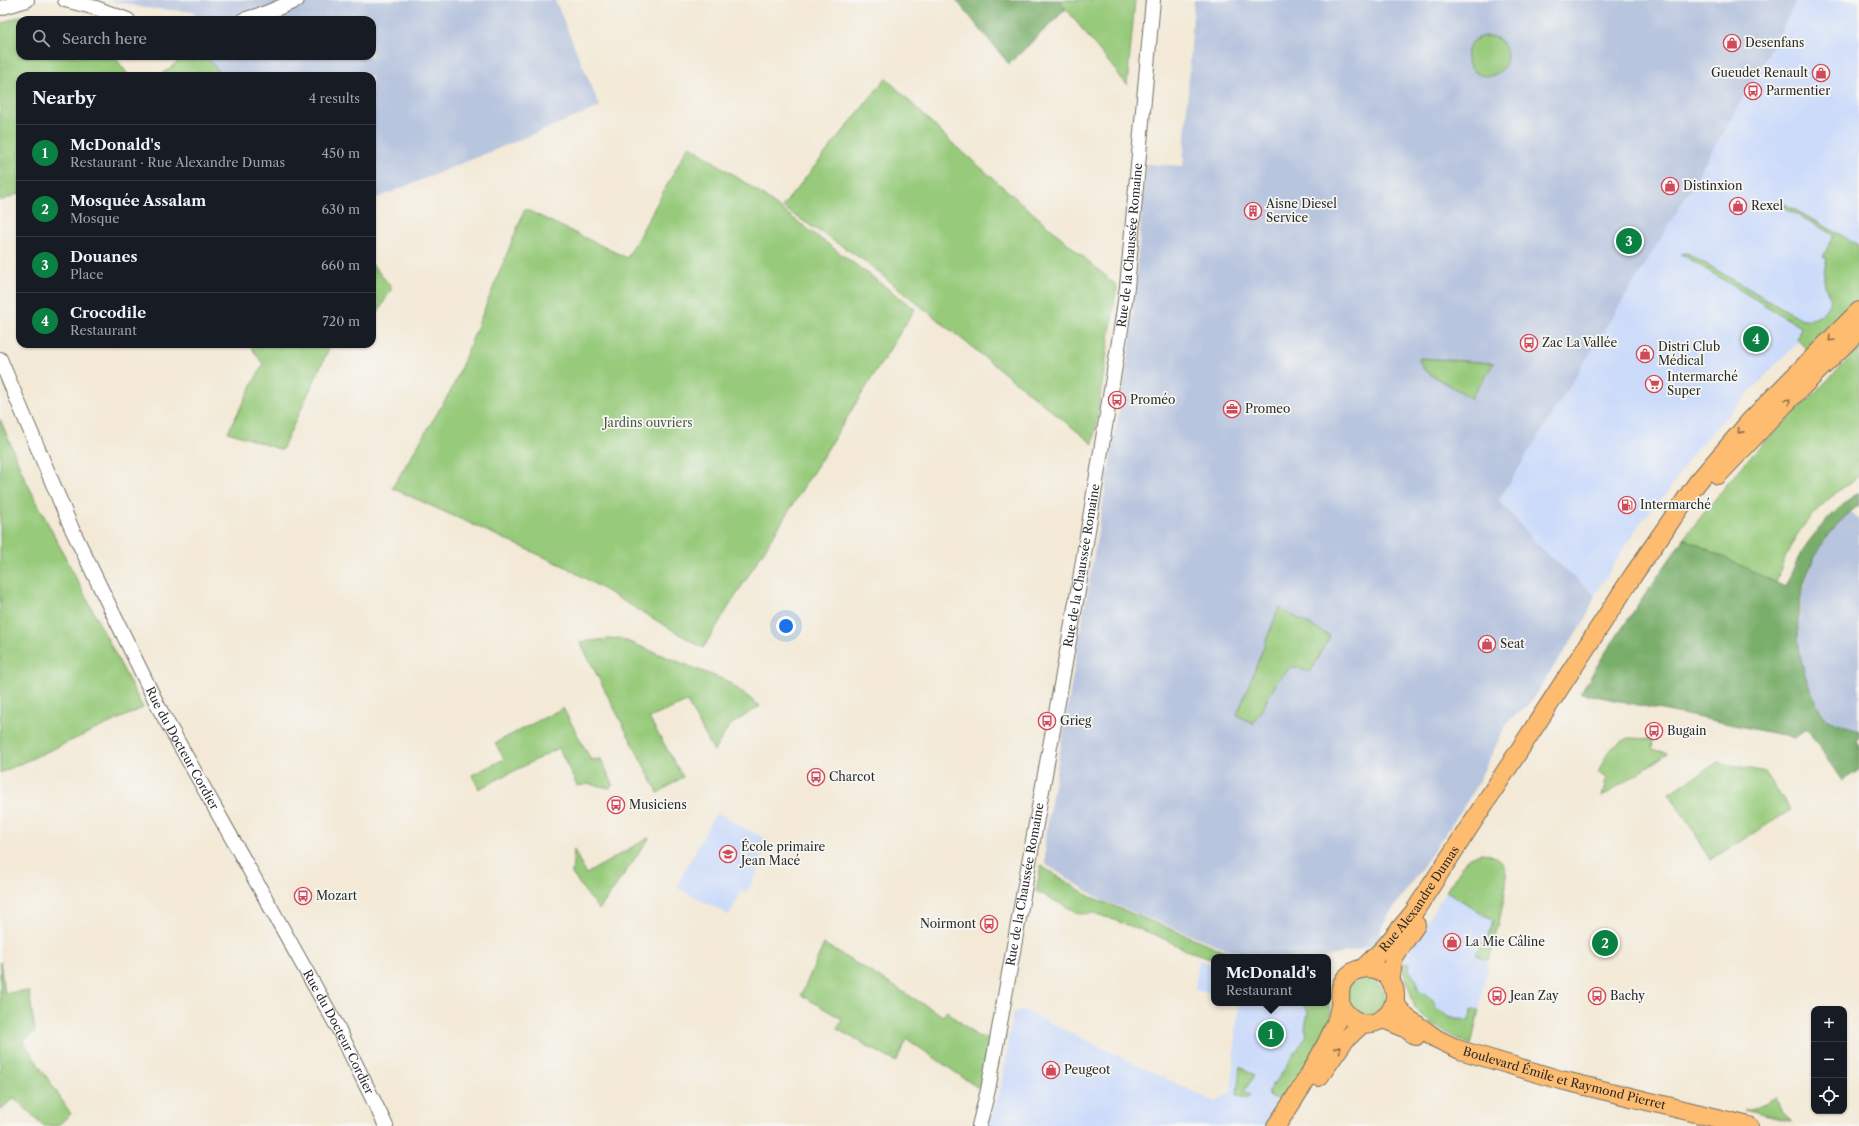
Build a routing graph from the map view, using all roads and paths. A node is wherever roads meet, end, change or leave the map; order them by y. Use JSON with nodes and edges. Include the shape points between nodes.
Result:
{"nodes":[{"id":1,"x":27,"y":0,"type":"edge"},
{"id":2,"x":65,"y":0,"type":"edge"},
{"id":3,"x":297,"y":0,"type":"edge"},
{"id":4,"x":1154,"y":0,"type":"edge"},
{"id":5,"x":0,"y":8,"type":"edge"},
{"id":6,"x":117,"y":16,"type":"edge"},
{"id":7,"x":256,"y":16,"type":"edge"},
{"id":8,"x":1859,"y":311,"type":"edge"},
{"id":9,"x":1859,"y":330,"type":"edge"},
{"id":10,"x":0,"y":359,"type":"edge"},
{"id":11,"x":1474,"y":828,"type":"junction"},
{"id":12,"x":1362,"y":969,"type":"junction"},
{"id":13,"x":1390,"y":981,"type":"junction"},
{"id":14,"x":1394,"y":1003,"type":"junction"},
{"id":15,"x":1340,"y":1005,"type":"junction"},
{"id":16,"x":1383,"y":1019,"type":"junction"},
{"id":17,"x":1362,"y":1024,"type":"junction"},
{"id":18,"x":1459,"y":1054,"type":"junction"},
{"id":19,"x":1497,"y":1067,"type":"junction"},
{"id":20,"x":386,"y":1126,"type":"edge"},
{"id":21,"x":979,"y":1126,"type":"edge"},
{"id":22,"x":1276,"y":1126,"type":"edge"},
{"id":23,"x":1287,"y":1126,"type":"edge"},
{"id":24,"x":1715,"y":1126,"type":"edge"},
{"id":25,"x":1748,"y":1126,"type":"edge"}],
"edges":[{"from":1,"to":5,"type":"street"},
{"from":2,"to":6,"type":"street"},
{"from":3,"to":7,"type":"street"},
{"from":4,"to":21,"type":"street","name":"Rue de la Chaussée Romaine","via":[[1126,287],[1110,402],[1025,889]]},
{"from":8,"to":11,"type":"main road","one_way":true,"via":[[1750,421],[1697,483],[1634,574],[1534,728]]},
{"from":11,"to":9,"type":"main road","one_way":true,"via":[[1646,572],[1698,500],[1787,402]]},
{"from":10,"to":20,"type":"street","name":"Rue du Docteur Cordier","via":[[72,529],[159,708],[337,1026]]},
{"from":11,"to":12,"type":"main road","name":"Rue Alexandre Dumas","via":[[1414,912],[1384,948]]},
{"from":11,"to":13,"type":"main road","name":"Rue Alexandre Dumas","via":[[1394,957]]},
{"from":12,"to":13,"type":"main road","via":[[1378,970]]},
{"from":12,"to":15,"type":"main road","via":[[1351,973],[1342,984]]},
{"from":13,"to":14,"type":"main road","via":[[1394,988]]},
{"from":14,"to":16,"type":"main road"},
{"from":14,"to":18,"type":"main road","name":"Boulevard Émile et Raymond Pierret","via":[[1406,1017]]},
{"from":15,"to":17,"type":"main road","via":[[1349,1018]]},
{"from":15,"to":22,"type":"main road","via":[[1332,1034]]},
{"from":16,"to":17,"type":"main road"},
{"from":16,"to":18,"type":"main road","name":"Boulevard Émile et Raymond Pierret","via":[[1404,1028],[1426,1043]]},
{"from":23,"to":17,"type":"main road","one_way":true,"via":[[1344,1041]]},
{"from":18,"to":19,"type":"main road","name":"Boulevard Émile et Raymond Pierret"},
{"from":19,"to":24,"type":"main road","name":"Boulevard Émile et Raymond Pierret"},
{"from":19,"to":25,"type":"main road","name":"Boulevard Émile et Raymond Pierret"}]}
